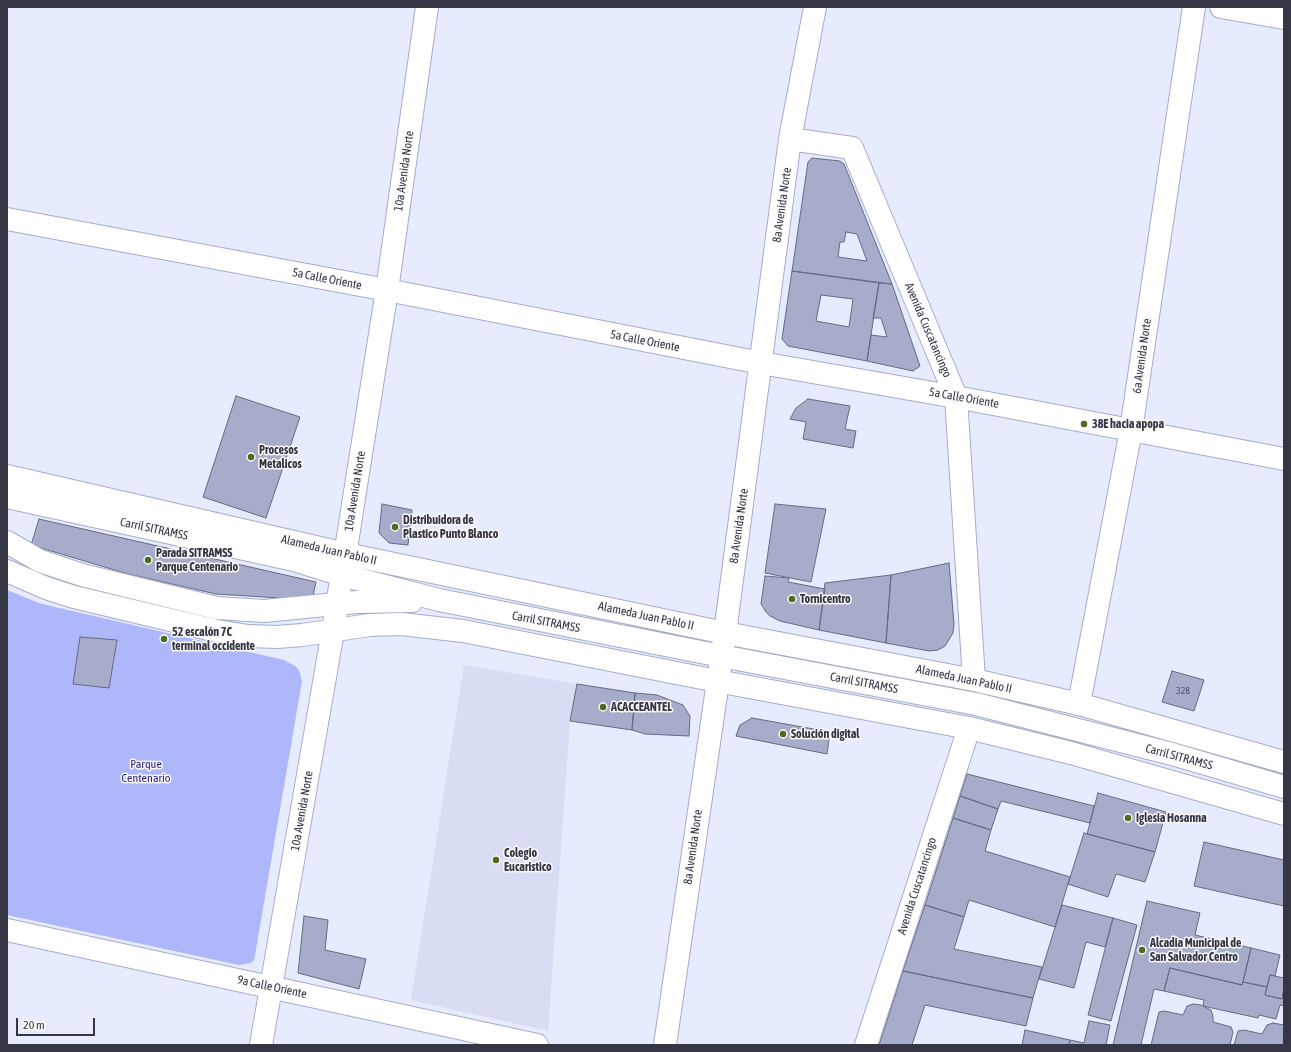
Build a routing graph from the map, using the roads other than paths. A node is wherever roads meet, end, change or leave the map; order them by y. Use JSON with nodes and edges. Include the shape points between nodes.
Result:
{"nodes":[{"id":1,"x":427,"y":7,"type":"edge"},
{"id":2,"x":815,"y":7,"type":"edge"},
{"id":3,"x":1194,"y":7,"type":"edge"},
{"id":4,"x":1221,"y":7,"type":"edge"},
{"id":5,"x":1284,"y":18,"type":"edge"},
{"id":6,"x":790,"y":139,"type":"junction"},
{"id":7,"x":7,"y":220,"type":"edge"},
{"id":8,"x":387,"y":290,"type":"junction"},
{"id":9,"x":761,"y":363,"type":"junction"},
{"id":10,"x":956,"y":397,"type":"junction"},
{"id":11,"x":1131,"y":430,"type":"junction"},
{"id":12,"x":1284,"y":459,"type":"edge"},
{"id":13,"x":7,"y":476,"type":"edge"},
{"id":14,"x":7,"y":497,"type":"edge"},
{"id":15,"x":7,"y":542,"type":"edge"},
{"id":16,"x":344,"y":564,"type":"junction"},
{"id":17,"x":7,"y":571,"type":"edge"},
{"id":18,"x":439,"y":600,"type":"junction"},
{"id":19,"x":337,"y":605,"type":"junction"},
{"id":20,"x":333,"y":631,"type":"junction"},
{"id":21,"x":725,"y":632,"type":"junction"},
{"id":22,"x":721,"y":656,"type":"junction"},
{"id":23,"x":974,"y":680,"type":"junction"},
{"id":24,"x":717,"y":681,"type":"junction"},
{"id":25,"x":1079,"y":704,"type":"junction"},
{"id":26,"x":969,"y":728,"type":"junction"},
{"id":27,"x":1284,"y":762,"type":"edge"},
{"id":28,"x":1284,"y":786,"type":"edge"},
{"id":29,"x":1284,"y":814,"type":"edge"},
{"id":30,"x":7,"y":930,"type":"edge"},
{"id":31,"x":271,"y":987,"type":"junction"},
{"id":32,"x":261,"y":1045,"type":"edge"},
{"id":33,"x":537,"y":1045,"type":"edge"},
{"id":34,"x":665,"y":1045,"type":"edge"},
{"id":35,"x":866,"y":1045,"type":"edge"}],
"edges":[{"from":1,"to":8,"type":"street","name":"10a Avenida Norte"},
{"from":2,"to":6,"type":"street","name":"8a Avenida Norte"},
{"from":3,"to":11,"type":"street","name":"6a Avenida Norte"},
{"from":4,"to":5,"type":"street"},
{"from":6,"to":9,"type":"street","name":"8a Avenida Norte"},
{"from":6,"to":10,"type":"street","name":"Avenida Cuscatancingo","via":[[852,148]]},
{"from":7,"to":8,"type":"street","name":"5a Calle Oriente"},
{"from":8,"to":9,"type":"street","name":"5a Calle Oriente"},
{"from":8,"to":16,"type":"street","name":"10a Avenida Norte"},
{"from":9,"to":10,"type":"street","name":"5a Calle Oriente"},
{"from":9,"to":21,"type":"street","name":"8a Avenida Norte"},
{"from":10,"to":11,"type":"street","name":"5a Calle Oriente"},
{"from":10,"to":23,"type":"street","name":"Avenida Cuscatancingo"},
{"from":11,"to":12,"type":"street","name":"5a Calle Oriente"},
{"from":11,"to":25,"type":"street","name":"6a Avenida Norte"},
{"from":13,"to":16,"type":"street","name":"Alameda Juan Pablo II"},
{"from":14,"to":16,"type":"street","name":"Carril SITRAMSS","via":[[294,560]]},
{"from":15,"to":19,"type":"street","name":"Carril SITRAMSS","via":[[40,561],[82,575],[217,608],[264,610]]},
{"from":16,"to":18,"type":"street","name":"Carril SITRAMSS"},
{"from":16,"to":19,"type":"street","name":"10a Avenida Norte"},
{"from":16,"to":21,"type":"street","name":"Alameda Juan Pablo II"},
{"from":17,"to":20,"type":"street","via":[[74,597],[217,631],[277,637]]},
{"from":18,"to":19,"type":"street","name":"Carril SITRAMSS"},
{"from":18,"to":22,"type":"street","name":"Carril SITRAMSS"},
{"from":19,"to":20,"type":"street","name":"10a Avenida Norte"},
{"from":20,"to":24,"type":"street","via":[[370,625],[433,627]]},
{"from":20,"to":31,"type":"street","name":"10a Avenida Norte"},
{"from":21,"to":22,"type":"street","name":"8a Avenida Norte"},
{"from":21,"to":23,"type":"street","name":"Alameda Juan Pablo II"},
{"from":22,"to":24,"type":"street","name":"8a Avenida Norte"},
{"from":22,"to":28,"type":"street","name":"Carril SITRAMSS","via":[[976,704],[1172,754]]},
{"from":23,"to":25,"type":"street","name":"Alameda Juan Pablo II"},
{"from":24,"to":26,"type":"street"},
{"from":24,"to":34,"type":"street","name":"8a Avenida Norte"},
{"from":25,"to":27,"type":"street","name":"Alameda Juan Pablo II"},
{"from":26,"to":29,"type":"street","via":[[1071,753]]},
{"from":26,"to":35,"type":"street","name":"Avenida Cuscatancingo"},
{"from":30,"to":31,"type":"street","name":"9a Calle Oriente"},
{"from":31,"to":32,"type":"street","name":"10a Avenida Norte"},
{"from":31,"to":33,"type":"street","name":"9a Calle Oriente"}]}
